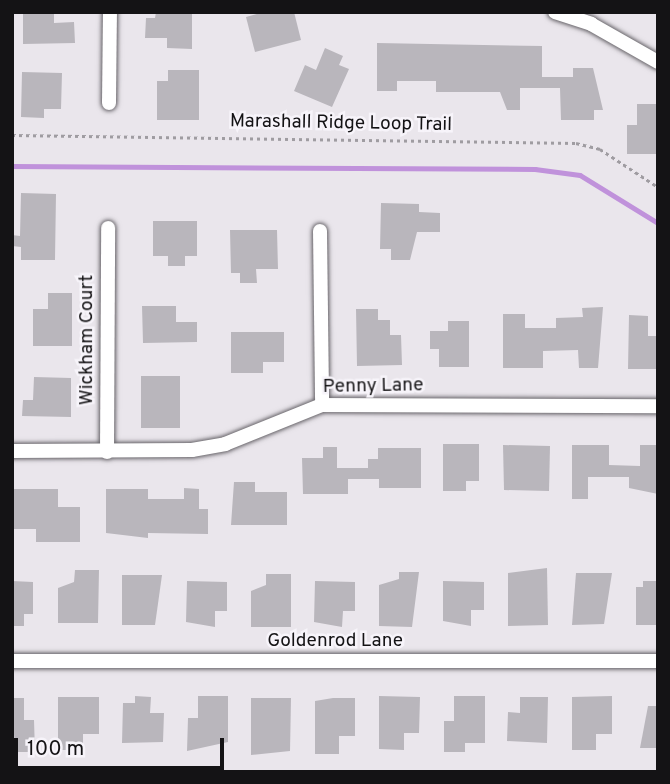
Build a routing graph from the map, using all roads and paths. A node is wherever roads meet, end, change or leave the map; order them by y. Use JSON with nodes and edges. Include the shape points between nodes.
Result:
{"nodes":[{"id":1,"x":110,"y":12,"type":"edge"},
{"id":2,"x":555,"y":12,"type":"edge"},
{"id":3,"x":658,"y":62,"type":"edge"},
{"id":4,"x":110,"y":103,"type":"dead end"},
{"id":5,"x":12,"y":135,"type":"edge"},
{"id":6,"x":658,"y":187,"type":"edge"},
{"id":7,"x":108,"y":228,"type":"dead end"},
{"id":8,"x":320,"y":232,"type":"dead end"},
{"id":9,"x":322,"y":405,"type":"junction"},
{"id":10,"x":658,"y":406,"type":"edge"},
{"id":11,"x":12,"y":451,"type":"edge"},
{"id":12,"x":107,"y":452,"type":"junction"},
{"id":13,"x":12,"y":661,"type":"edge"},
{"id":14,"x":658,"y":661,"type":"edge"}],
"edges":[{"from":1,"to":4,"type":"street"},
{"from":2,"to":3,"type":"street","via":[[591,24]]},
{"from":5,"to":6,"type":"path","name":"Marashall Ridge Loop Trail","via":[[576,143],[600,149]]},
{"from":7,"to":12,"type":"street","name":"Wickham Court"},
{"from":8,"to":9,"type":"street"},
{"from":9,"to":10,"type":"street","name":"Penny Lane"},
{"from":9,"to":12,"type":"street","name":"Penny Lane","via":[[225,444]]},
{"from":11,"to":12,"type":"street","name":"Penny Lane"},
{"from":13,"to":14,"type":"street","name":"Goldenrod Lane"}]}
